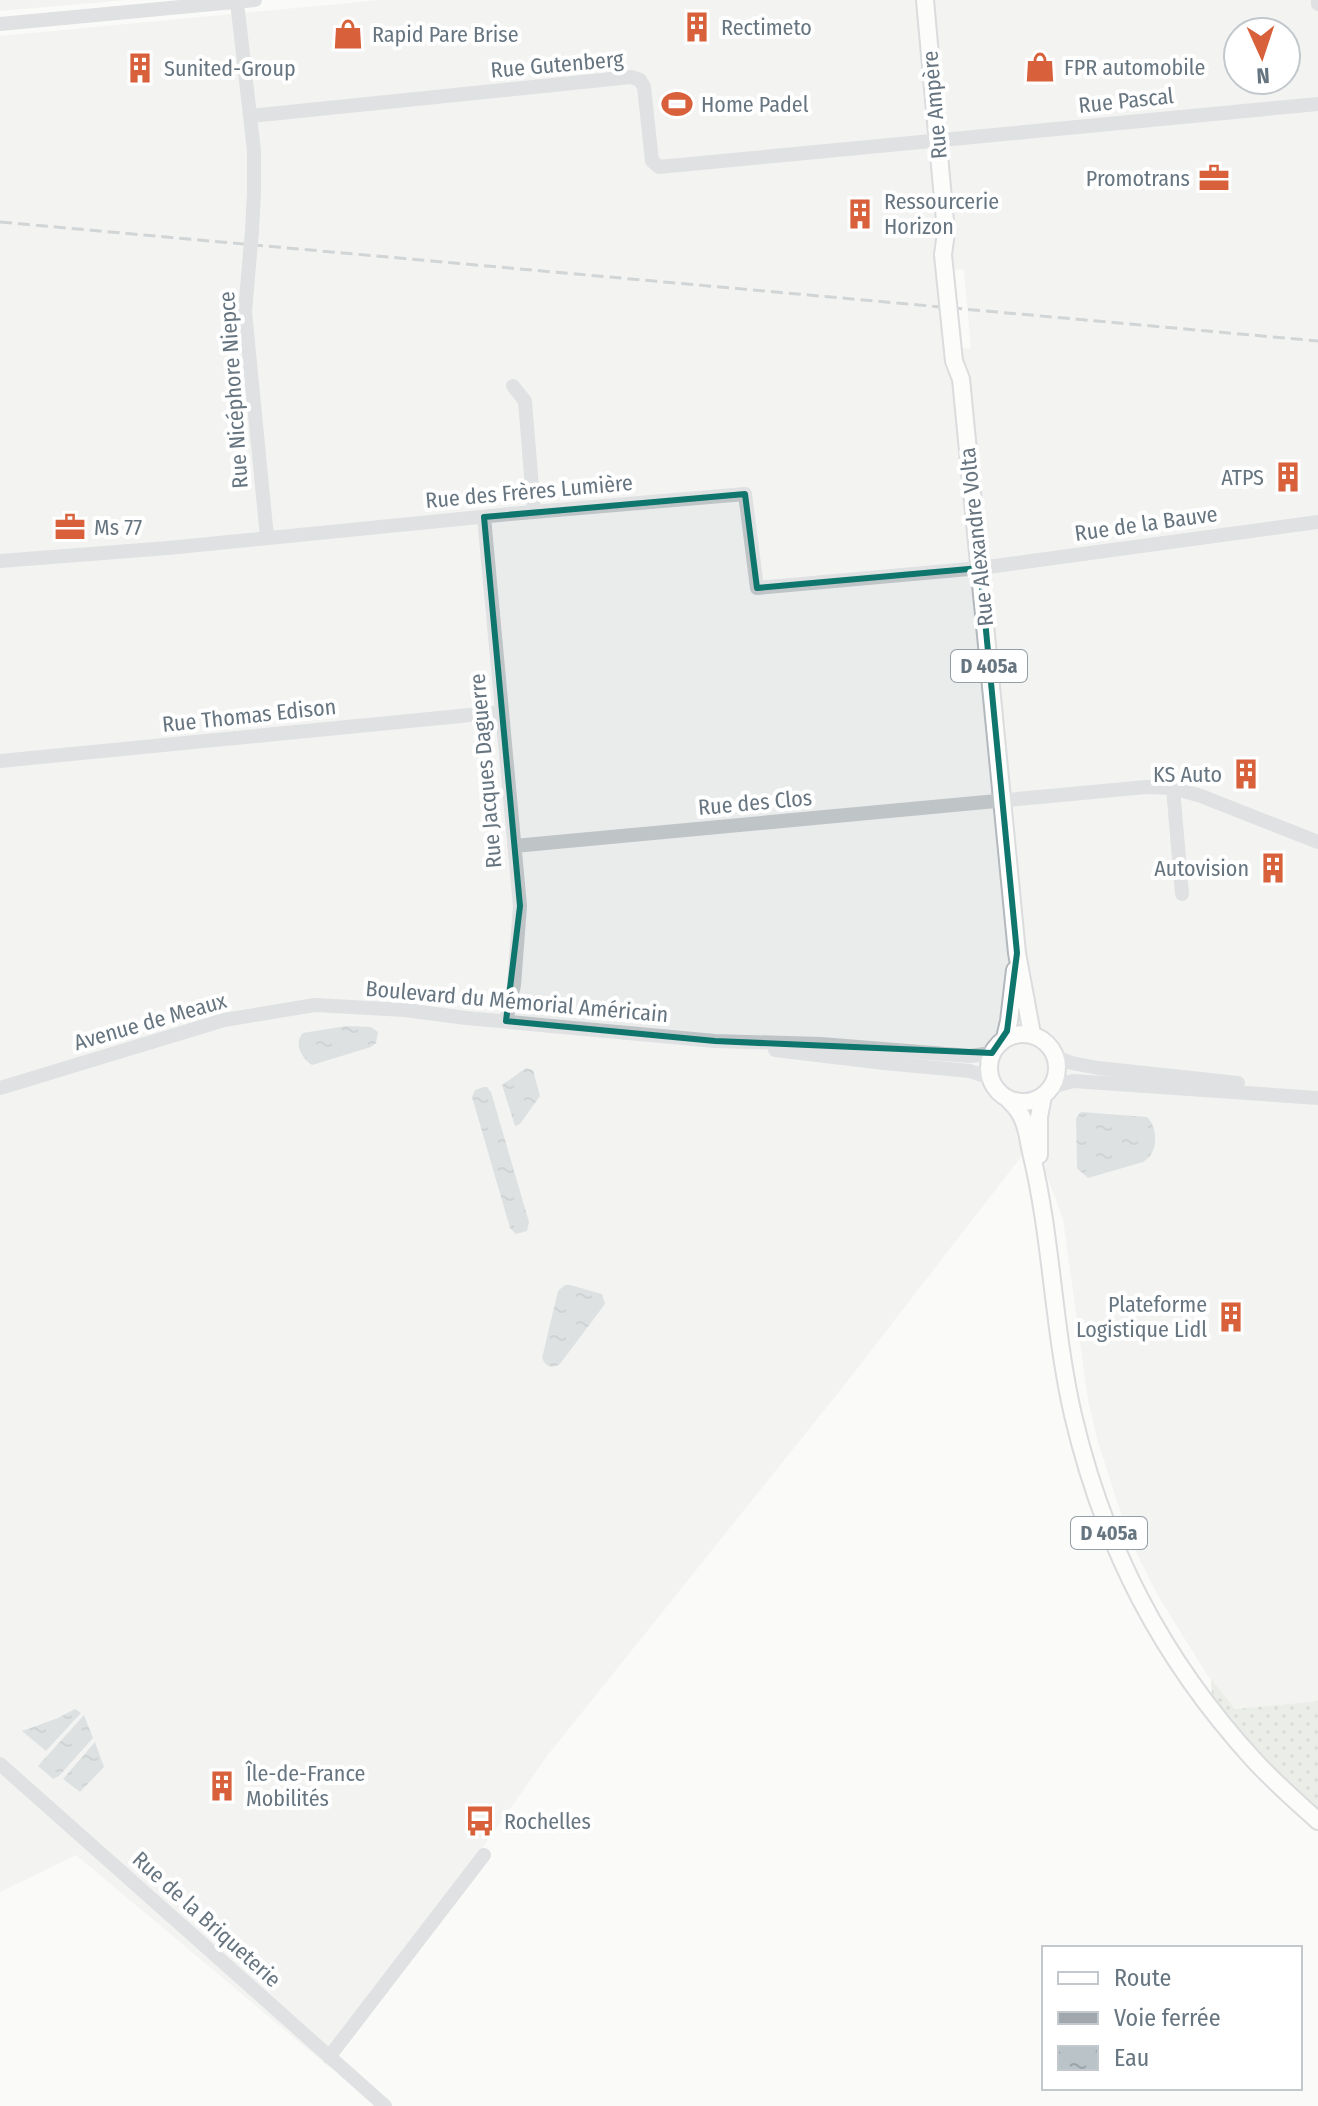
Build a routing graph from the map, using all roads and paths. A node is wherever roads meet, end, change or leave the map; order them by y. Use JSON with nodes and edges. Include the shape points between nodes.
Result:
{"nodes":[{"id":1,"x":255,"y":0,"type":"edge"},
{"id":2,"x":925,"y":1,"type":"edge"},
{"id":3,"x":237,"y":2,"type":"junction"},
{"id":4,"x":0,"y":24,"type":"edge"},
{"id":5,"x":1318,"y":104,"type":"edge"},
{"id":6,"x":250,"y":116,"type":"junction"},
{"id":7,"x":938,"y":141,"type":"junction"},
{"id":8,"x":959,"y":361,"type":"joint"},
{"id":9,"x":513,"y":386,"type":"dead end"},
{"id":10,"x":534,"y":512,"type":"junction"},
{"id":11,"x":484,"y":517,"type":"junction"},
{"id":12,"x":1318,"y":522,"type":"edge"},
{"id":13,"x":267,"y":537,"type":"junction"},
{"id":14,"x":0,"y":561,"type":"edge"},
{"id":15,"x":980,"y":568,"type":"junction"},
{"id":16,"x":501,"y":712,"type":"junction"},
{"id":17,"x":0,"y":761,"type":"edge"},
{"id":18,"x":1173,"y":788,"type":"junction"},
{"id":19,"x":1000,"y":801,"type":"junction"},
{"id":20,"x":1318,"y":842,"type":"edge"},
{"id":21,"x":514,"y":846,"type":"junction"},
{"id":22,"x":1182,"y":894,"type":"dead end"},
{"id":23,"x":1017,"y":953,"type":"junction"},
{"id":24,"x":315,"y":1005,"type":"joint"},
{"id":25,"x":506,"y":1021,"type":"junction"},
{"id":26,"x":1032,"y":1034,"type":"junction"},
{"id":27,"x":1005,"y":1038,"type":"junction"},
{"id":28,"x":715,"y":1041,"type":"junction"},
{"id":29,"x":992,"y":1053,"type":"junction"},
{"id":30,"x":1056,"y":1057,"type":"junction"},
{"id":31,"x":990,"y":1078,"type":"junction"},
{"id":32,"x":0,"y":1088,"type":"edge"},
{"id":33,"x":1048,"y":1092,"type":"junction"},
{"id":34,"x":1318,"y":1095,"type":"edge"},
{"id":35,"x":1007,"y":1098,"type":"junction"},
{"id":36,"x":1039,"y":1181,"type":"junction"},
{"id":37,"x":0,"y":1764,"type":"edge"},
{"id":38,"x":1318,"y":1821,"type":"edge"},
{"id":39,"x":484,"y":1855,"type":"dead end"},
{"id":40,"x":329,"y":2057,"type":"junction"},
{"id":41,"x":385,"y":2106,"type":"edge"}],
"edges":[{"from":1,"to":3,"type":"street"},
{"from":2,"to":7,"type":"main road","name":"Rue Ampère"},
{"from":3,"to":4,"type":"street"},
{"from":3,"to":6,"type":"street","name":"Rue Nicéphore Niepce"},
{"from":5,"to":7,"type":"street","name":"Rue Pascal"},
{"from":6,"to":7,"type":"street","name":"Rue Gutenberg","via":[[631,77],[644,87],[652,161],[659,167]]},
{"from":6,"to":13,"type":"street","name":"Rue Nicéphore Niepce","bridge":true,"via":[[254,192],[245,312]]},
{"from":7,"to":8,"type":"main road","name":"Rue Ampère","bridge":true},
{"from":8,"to":15,"type":"main road","name":"Rue Alexandre Volta","number":"D 405a"},
{"from":9,"to":10,"type":"street","via":[[525,401]]},
{"from":10,"to":11,"type":"street","name":"Rue des Frères Lumière"},
{"from":10,"to":15,"type":"street","name":"Rue des Frères Lumière","via":[[745,494],[757,588]]},
{"from":11,"to":13,"type":"street","name":"Rue des Frères Lumière"},
{"from":11,"to":16,"type":"street","name":"Rue Jacques Daguerre"},
{"from":12,"to":15,"type":"street","name":"Rue de la Bauve"},
{"from":13,"to":14,"type":"street","name":"Rue des Frères Lumière"},
{"from":15,"to":19,"type":"main road","name":"Rue Alexandre Volta","number":"D 405a"},
{"from":16,"to":17,"type":"street","name":"Rue Thomas Edison"},
{"from":16,"to":21,"type":"street","name":"Rue Jacques Daguerre"},
{"from":18,"to":19,"type":"street","name":"Rue des Clos"},
{"from":18,"to":20,"type":"street","name":"Rue des Clos"},
{"from":18,"to":22,"type":"street"},
{"from":19,"to":21,"type":"street","name":"Rue des Clos"},
{"from":19,"to":23,"type":"main road","name":"Rue Alexandre Volta","number":"D 405a"},
{"from":21,"to":25,"type":"street","name":"Rue Jacques Daguerre","via":[[520,906]]},
{"from":23,"to":26,"type":"main road","name":"Rue Alexandre Volta","number":"D 405a"},
{"from":23,"to":27,"type":"main road","name":"Rue Alexandre Volta","number":"D 405a"},
{"from":24,"to":25,"type":"street","name":"Boulevard du Mémorial Américain"},
{"from":24,"to":32,"type":"street","name":"Avenue de Meaux","via":[[224,1020]]},
{"from":25,"to":28,"type":"street","name":"Boulevard du Mémorial Américain"},
{"from":26,"to":27,"type":"main road"},
{"from":26,"to":30,"type":"main road"},
{"from":27,"to":29,"type":"main road"},
{"from":28,"to":29,"type":"street"},
{"from":28,"to":31,"type":"street","via":[[970,1071]]},
{"from":29,"to":31,"type":"main road"},
{"from":30,"to":33,"type":"main road","via":[[1056,1078]]},
{"from":30,"to":34,"type":"street","via":[[1098,1068]]},
{"from":31,"to":35,"type":"main road"},
{"from":33,"to":34,"type":"street","via":[[1073,1081]]},
{"from":33,"to":35,"type":"main road","via":[[1025,1102]]},
{"from":33,"to":36,"type":"main road","number":"D 405a","via":[[1039,1117]]},
{"from":35,"to":36,"type":"main road","number":"D 405a","via":[[1024,1122]]},
{"from":36,"to":38,"type":"main road","number":"D 405a","via":[[1073,1414],[1113,1544],[1134,1591],[1193,1687],[1255,1761]]},
{"from":37,"to":40,"type":"street","name":"Rue de la Briqueterie"},
{"from":39,"to":40,"type":"street"},
{"from":40,"to":41,"type":"street","name":"Rue de la Briqueterie"}]}
